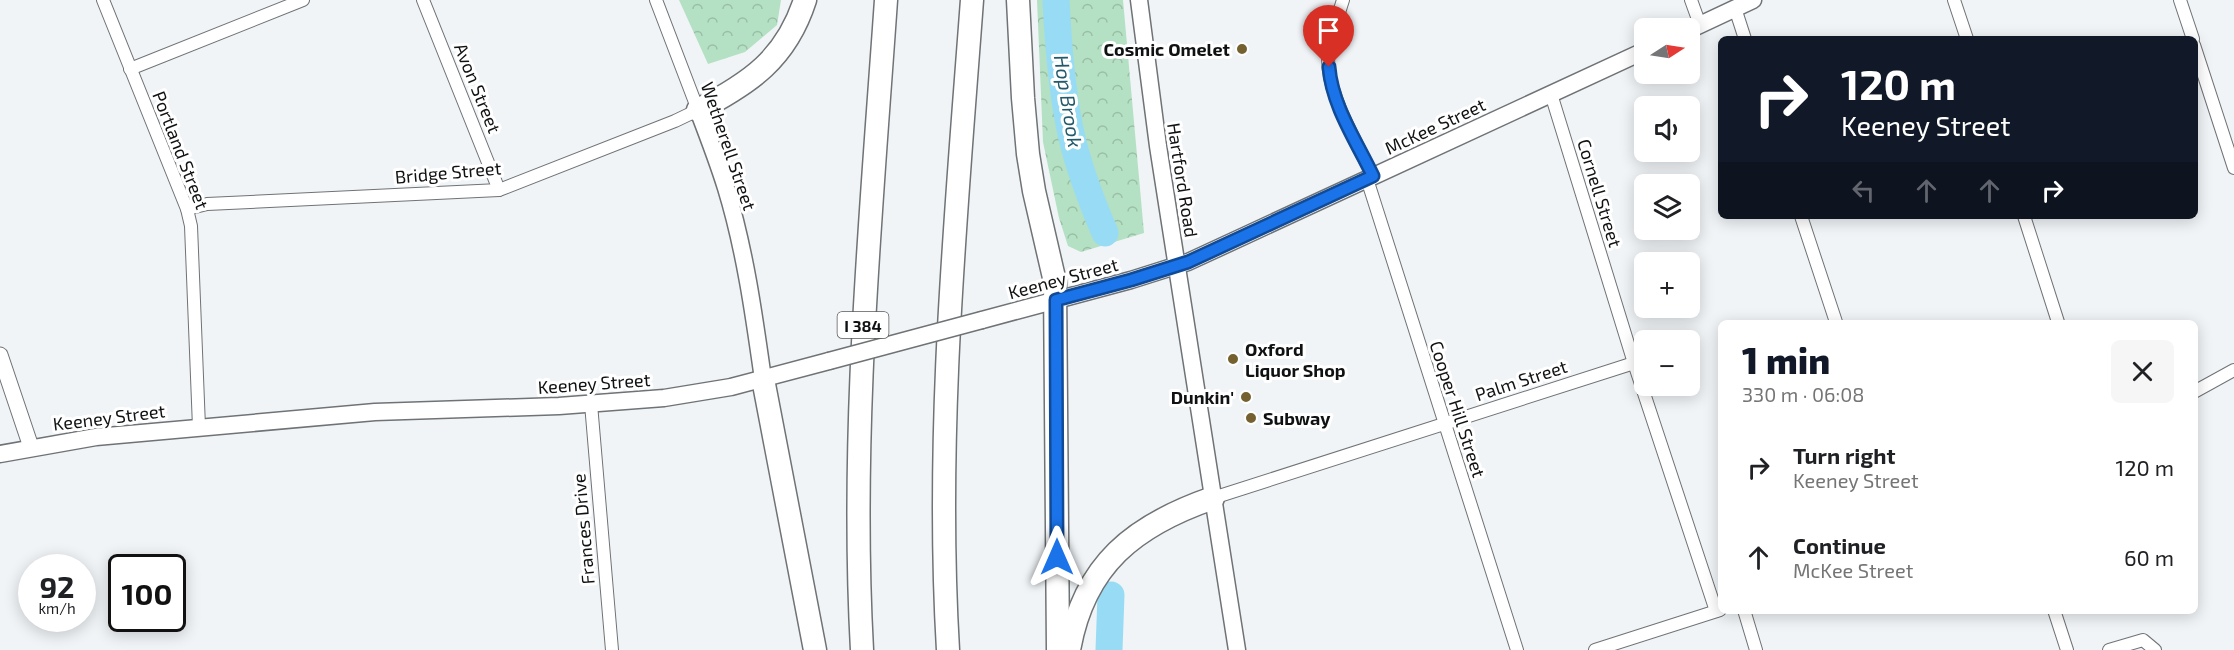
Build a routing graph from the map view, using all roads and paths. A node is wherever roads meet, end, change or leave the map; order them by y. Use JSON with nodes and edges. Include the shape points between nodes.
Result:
{"nodes":[{"id":1,"x":103,"y":0,"type":"edge"},
{"id":2,"x":303,"y":0,"type":"edge"},
{"id":3,"x":423,"y":0,"type":"edge"},
{"id":4,"x":656,"y":0,"type":"edge"},
{"id":5,"x":805,"y":0,"type":"edge"},
{"id":6,"x":886,"y":0,"type":"edge"},
{"id":7,"x":972,"y":0,"type":"edge"},
{"id":8,"x":1018,"y":0,"type":"edge"},
{"id":9,"x":1139,"y":0,"type":"edge"},
{"id":10,"x":1343,"y":0,"type":"edge"},
{"id":11,"x":1691,"y":0,"type":"edge"},
{"id":12,"x":1753,"y":0,"type":"edge"},
{"id":13,"x":1954,"y":0,"type":"edge"},
{"id":14,"x":2180,"y":0,"type":"edge"},
{"id":15,"x":1735,"y":9,"type":"junction"},
{"id":16,"x":1694,"y":18,"type":"edge"},
{"id":17,"x":1700,"y":25,"type":"edge"},
{"id":18,"x":1744,"y":36,"type":"edge"},
{"id":19,"x":1966,"y":36,"type":"edge"},
{"id":20,"x":2192,"y":36,"type":"edge"},
{"id":21,"x":1634,"y":56,"type":"edge"},
{"id":22,"x":2198,"y":57,"type":"edge"},
{"id":23,"x":130,"y":69,"type":"junction"},
{"id":24,"x":1551,"y":94,"type":"junction"},
{"id":25,"x":698,"y":110,"type":"junction"},
{"id":26,"x":2234,"y":168,"type":"edge"},
{"id":27,"x":1370,"y":178,"type":"junction"},
{"id":28,"x":499,"y":190,"type":"junction"},
{"id":29,"x":187,"y":209,"type":"junction"},
{"id":30,"x":1803,"y":219,"type":"edge"},
{"id":31,"x":2025,"y":219,"type":"edge"},
{"id":32,"x":1176,"y":266,"type":"junction"},
{"id":33,"x":1056,"y":300,"type":"junction"},
{"id":34,"x":1835,"y":320,"type":"edge"},
{"id":35,"x":2057,"y":320,"type":"edge"},
{"id":36,"x":0,"y":355,"type":"edge"},
{"id":37,"x":1634,"y":363,"type":"joint"},
{"id":38,"x":2234,"y":370,"type":"edge"},
{"id":39,"x":763,"y":379,"type":"junction"},
{"id":40,"x":2198,"y":390,"type":"edge"},
{"id":41,"x":1645,"y":396,"type":"edge"},
{"id":42,"x":591,"y":404,"type":"junction"},
{"id":43,"x":1444,"y":424,"type":"junction"},
{"id":44,"x":199,"y":427,"type":"junction"},
{"id":45,"x":31,"y":447,"type":"junction"},
{"id":46,"x":0,"y":454,"type":"edge"},
{"id":47,"x":1213,"y":498,"type":"junction"},
{"id":48,"x":1718,"y":611,"type":"edge"},
{"id":49,"x":1745,"y":614,"type":"edge"},
{"id":50,"x":2055,"y":614,"type":"edge"},
{"id":51,"x":612,"y":650,"type":"edge"},
{"id":52,"x":815,"y":650,"type":"edge"},
{"id":53,"x":862,"y":650,"type":"edge"},
{"id":54,"x":948,"y":650,"type":"edge"},
{"id":55,"x":1058,"y":650,"type":"edge"},
{"id":56,"x":1069,"y":650,"type":"edge"},
{"id":57,"x":1237,"y":650,"type":"edge"},
{"id":58,"x":1517,"y":650,"type":"edge"},
{"id":59,"x":1595,"y":650,"type":"edge"},
{"id":60,"x":1756,"y":650,"type":"edge"},
{"id":61,"x":2067,"y":650,"type":"edge"},
{"id":62,"x":2109,"y":650,"type":"edge"},
{"id":63,"x":2156,"y":650,"type":"edge"}],
"edges":[{"from":1,"to":23,"type":"street","name":"Portland Street"},
{"from":2,"to":23,"type":"street"},
{"from":3,"to":28,"type":"street","name":"Avon Street"},
{"from":4,"to":25,"type":"street","name":"Wetherell Street"},
{"from":5,"to":25,"type":"highway","via":[[788,39],[764,68],[740,87]]},
{"from":6,"to":53,"type":"highway","number":"I 384","via":[[859,413],[857,530]]},
{"from":7,"to":54,"type":"highway","via":[[944,425]]},
{"from":8,"to":33,"type":"highway","via":[[1028,154],[1053,265]]},
{"from":9,"to":32,"type":"main road","name":"Hartford Road"},
{"from":10,"to":27,"type":"street","name":"Cooper Hill Street","via":[[1328,52],[1331,83]]},
{"from":11,"to":16,"type":"street"},
{"from":12,"to":15,"type":"main road"},
{"from":13,"to":19,"type":"street"},
{"from":14,"to":20,"type":"street"},
{"from":15,"to":17,"type":"main road"},
{"from":15,"to":18,"type":"street"},
{"from":21,"to":24,"type":"main road","name":"McKee Street"},
{"from":22,"to":26,"type":"street"},
{"from":23,"to":29,"type":"street","name":"Portland Street"},
{"from":24,"to":27,"type":"main road","name":"McKee Street"},
{"from":24,"to":37,"type":"street","name":"Cornell Street"},
{"from":25,"to":28,"type":"street","name":"Bridge Street"},
{"from":25,"to":39,"type":"main road","name":"Wetherell Street","via":[[734,217]]},
{"from":27,"to":32,"type":"main road","name":"McKee Street"},
{"from":27,"to":43,"type":"street","name":"Cooper Hill Street"},
{"from":28,"to":29,"type":"street","name":"Bridge Street","via":[[207,204]]},
{"from":29,"to":44,"type":"street","name":"Portland Street","via":[[191,226]]},
{"from":30,"to":34,"type":"street"},
{"from":31,"to":35,"type":"street"},
{"from":32,"to":33,"type":"main road","name":"Keeney Street"},
{"from":32,"to":47,"type":"main road","name":"Hartford Road"},
{"from":33,"to":39,"type":"main road","name":"Keeney Street","bridge":true},
{"from":33,"to":55,"type":"highway"},
{"from":36,"to":45,"type":"street"},
{"from":37,"to":43,"type":"street","name":"Palm Street"},
{"from":38,"to":40,"type":"street"},
{"from":39,"to":42,"type":"main road","name":"Keeney Street","via":[[688,395]]},
{"from":39,"to":52,"type":"highway"},
{"from":41,"to":48,"type":"street","name":"Cornell Street"},
{"from":42,"to":44,"type":"main road","name":"Keeney Street","via":[[375,412]]},
{"from":42,"to":51,"type":"street","name":"Frances Drive"},
{"from":43,"to":47,"type":"street","name":"Palm Street"},
{"from":43,"to":58,"type":"street","name":"Cooper Hill Street"},
{"from":44,"to":45,"type":"main road","name":"Keeney Street"},
{"from":45,"to":46,"type":"main road","name":"Keeney Street"},
{"from":47,"to":56,"type":"highway","via":[[1148,526],[1116,552],[1084,599]]},
{"from":47,"to":57,"type":"main road","name":"Hartford Road"},
{"from":48,"to":59,"type":"street"},
{"from":49,"to":60,"type":"street"},
{"from":50,"to":61,"type":"street"},
{"from":62,"to":63,"type":"street","via":[[2143,640]]}]}
